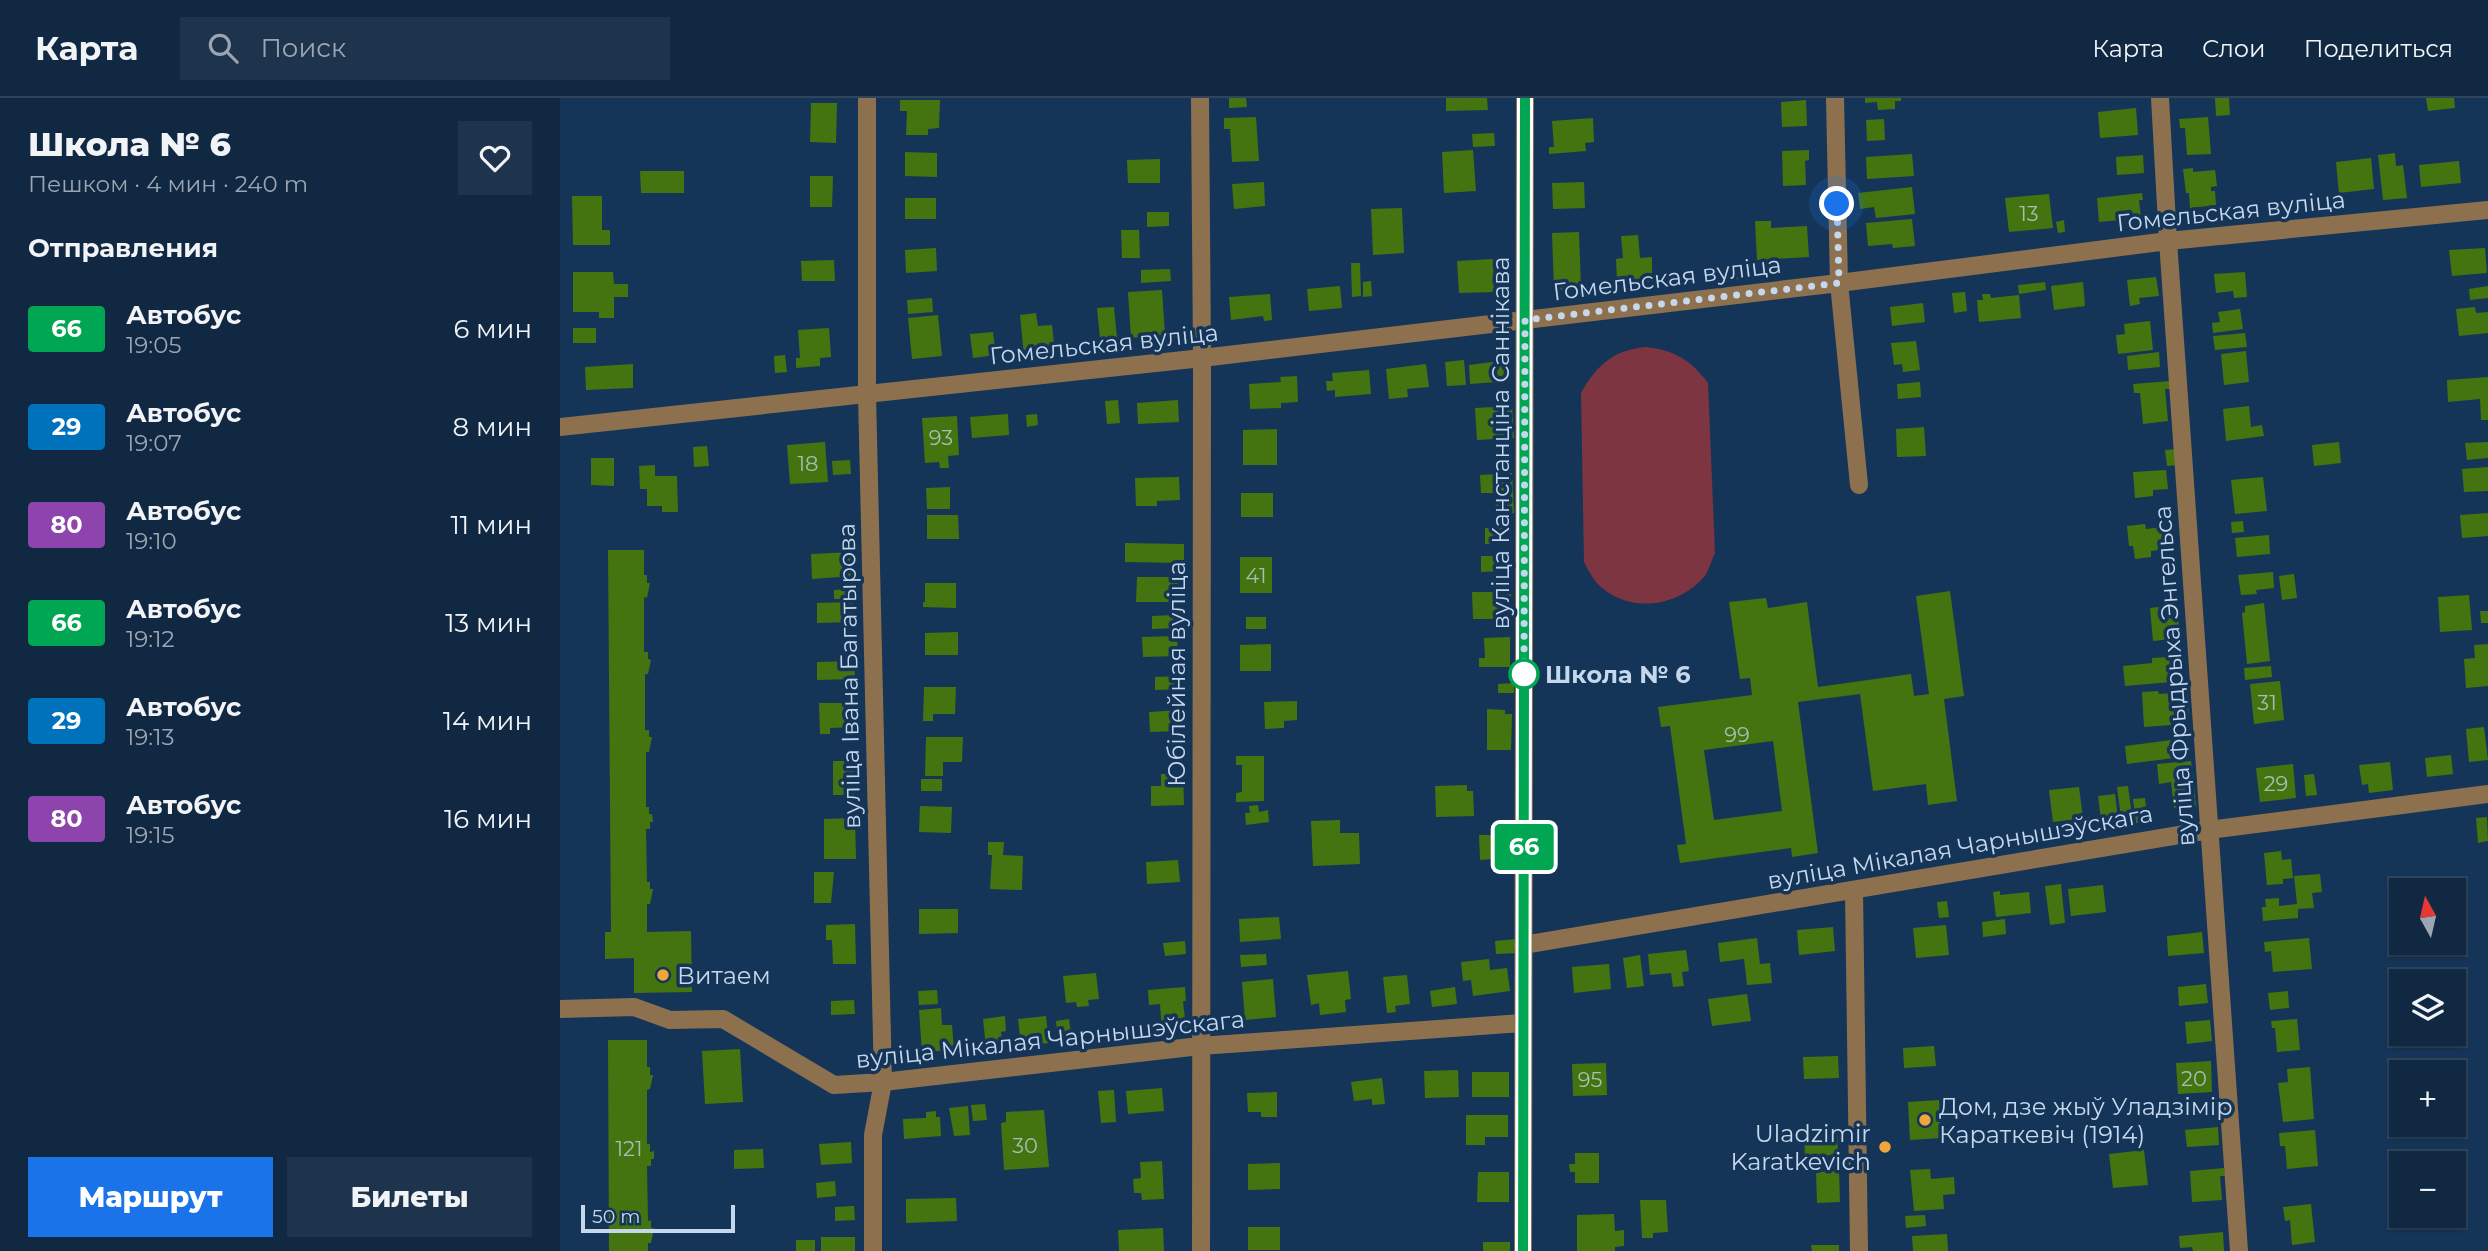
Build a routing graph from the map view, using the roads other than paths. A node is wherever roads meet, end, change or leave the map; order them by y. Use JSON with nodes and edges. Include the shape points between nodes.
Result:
{"nodes":[{"id":1,"x":867,"y":98,"type":"edge"},
{"id":2,"x":1200,"y":98,"type":"edge"},
{"id":3,"x":1525,"y":98,"type":"edge"},
{"id":4,"x":1835,"y":98,"type":"edge"},
{"id":5,"x":2160,"y":98,"type":"edge"},
{"id":6,"x":2488,"y":210,"type":"edge"},
{"id":7,"x":2168,"y":241,"type":"junction"},
{"id":8,"x":1839,"y":283,"type":"junction"},
{"id":9,"x":1525,"y":320,"type":"junction"},
{"id":10,"x":1202,"y":358,"type":"junction"},
{"id":11,"x":867,"y":395,"type":"junction"},
{"id":12,"x":560,"y":427,"type":"edge"},
{"id":13,"x":1860,"y":485,"type":"dead end"},
{"id":14,"x":2488,"y":794,"type":"edge"},
{"id":15,"x":2209,"y":830,"type":"junction"},
{"id":16,"x":1854,"y":890,"type":"junction"},
{"id":17,"x":1524,"y":945,"type":"junction"},
{"id":18,"x":560,"y":1009,"type":"edge"},
{"id":19,"x":1522,"y":1023,"type":"junction"},
{"id":20,"x":1200,"y":1046,"type":"junction"},
{"id":21,"x":883,"y":1082,"type":"junction"},
{"id":22,"x":873,"y":1251,"type":"edge"},
{"id":23,"x":1201,"y":1251,"type":"edge"},
{"id":24,"x":1523,"y":1251,"type":"edge"},
{"id":25,"x":1858,"y":1251,"type":"edge"},
{"id":26,"x":2239,"y":1251,"type":"edge"}],
"edges":[{"from":1,"to":11,"type":"street","name":"вуліца Івана Багатырова"},
{"from":2,"to":10,"type":"street","name":"Юбілейная вуліца"},
{"from":3,"to":9,"type":"street","name":"вуліца Канстанціна Саннікава"},
{"from":4,"to":8,"type":"street"},
{"from":5,"to":7,"type":"street","name":"вуліца Фрыдрыха Энгельса"},
{"from":6,"to":7,"type":"street","name":"Гомельская вуліца"},
{"from":7,"to":8,"type":"street","name":"Гомельская вуліца"},
{"from":7,"to":15,"type":"street","name":"вуліца Фрыдрыха Энгельса"},
{"from":8,"to":9,"type":"street","name":"Гомельская вуліца"},
{"from":8,"to":13,"type":"street"},
{"from":9,"to":10,"type":"street","name":"Гомельская вуліца"},
{"from":9,"to":17,"type":"street","name":"вуліца Канстанціна Саннікава"},
{"from":10,"to":11,"type":"street","name":"Гомельская вуліца"},
{"from":10,"to":20,"type":"street","name":"Юбілейная вуліца"},
{"from":11,"to":12,"type":"street","name":"Гомельская вуліца"},
{"from":11,"to":21,"type":"street","name":"вуліца Івана Багатырова"},
{"from":14,"to":15,"type":"street","name":"вуліца Мікалая Чарнышэўскага"},
{"from":15,"to":16,"type":"street","name":"вуліца Мікалая Чарнышэўскага"},
{"from":15,"to":26,"type":"street","name":"вуліца Фрыдрыха Энгельса"},
{"from":16,"to":17,"type":"street","name":"вуліца Мікалая Чарнышэўскага"},
{"from":16,"to":25,"type":"street"},
{"from":17,"to":19,"type":"street","name":"вуліца Канстанціна Саннікава"},
{"from":18,"to":21,"type":"street","name":"вуліца Мікалая Чарнышэўскага","via":[[634,1007],[670,1020],[723,1018],[834,1085]]},
{"from":19,"to":20,"type":"street","name":"вуліца Мікалая Чарнышэўскага"},
{"from":19,"to":24,"type":"street","name":"вуліца Канстанціна Саннікава"},
{"from":20,"to":21,"type":"street","name":"вуліца Мікалая Чарнышэўскага"},
{"from":20,"to":23,"type":"street","name":"Юбілейная вуліца"},
{"from":21,"to":22,"type":"street","name":"вуліца Івана Багатырова","via":[[873,1135]]}]}
